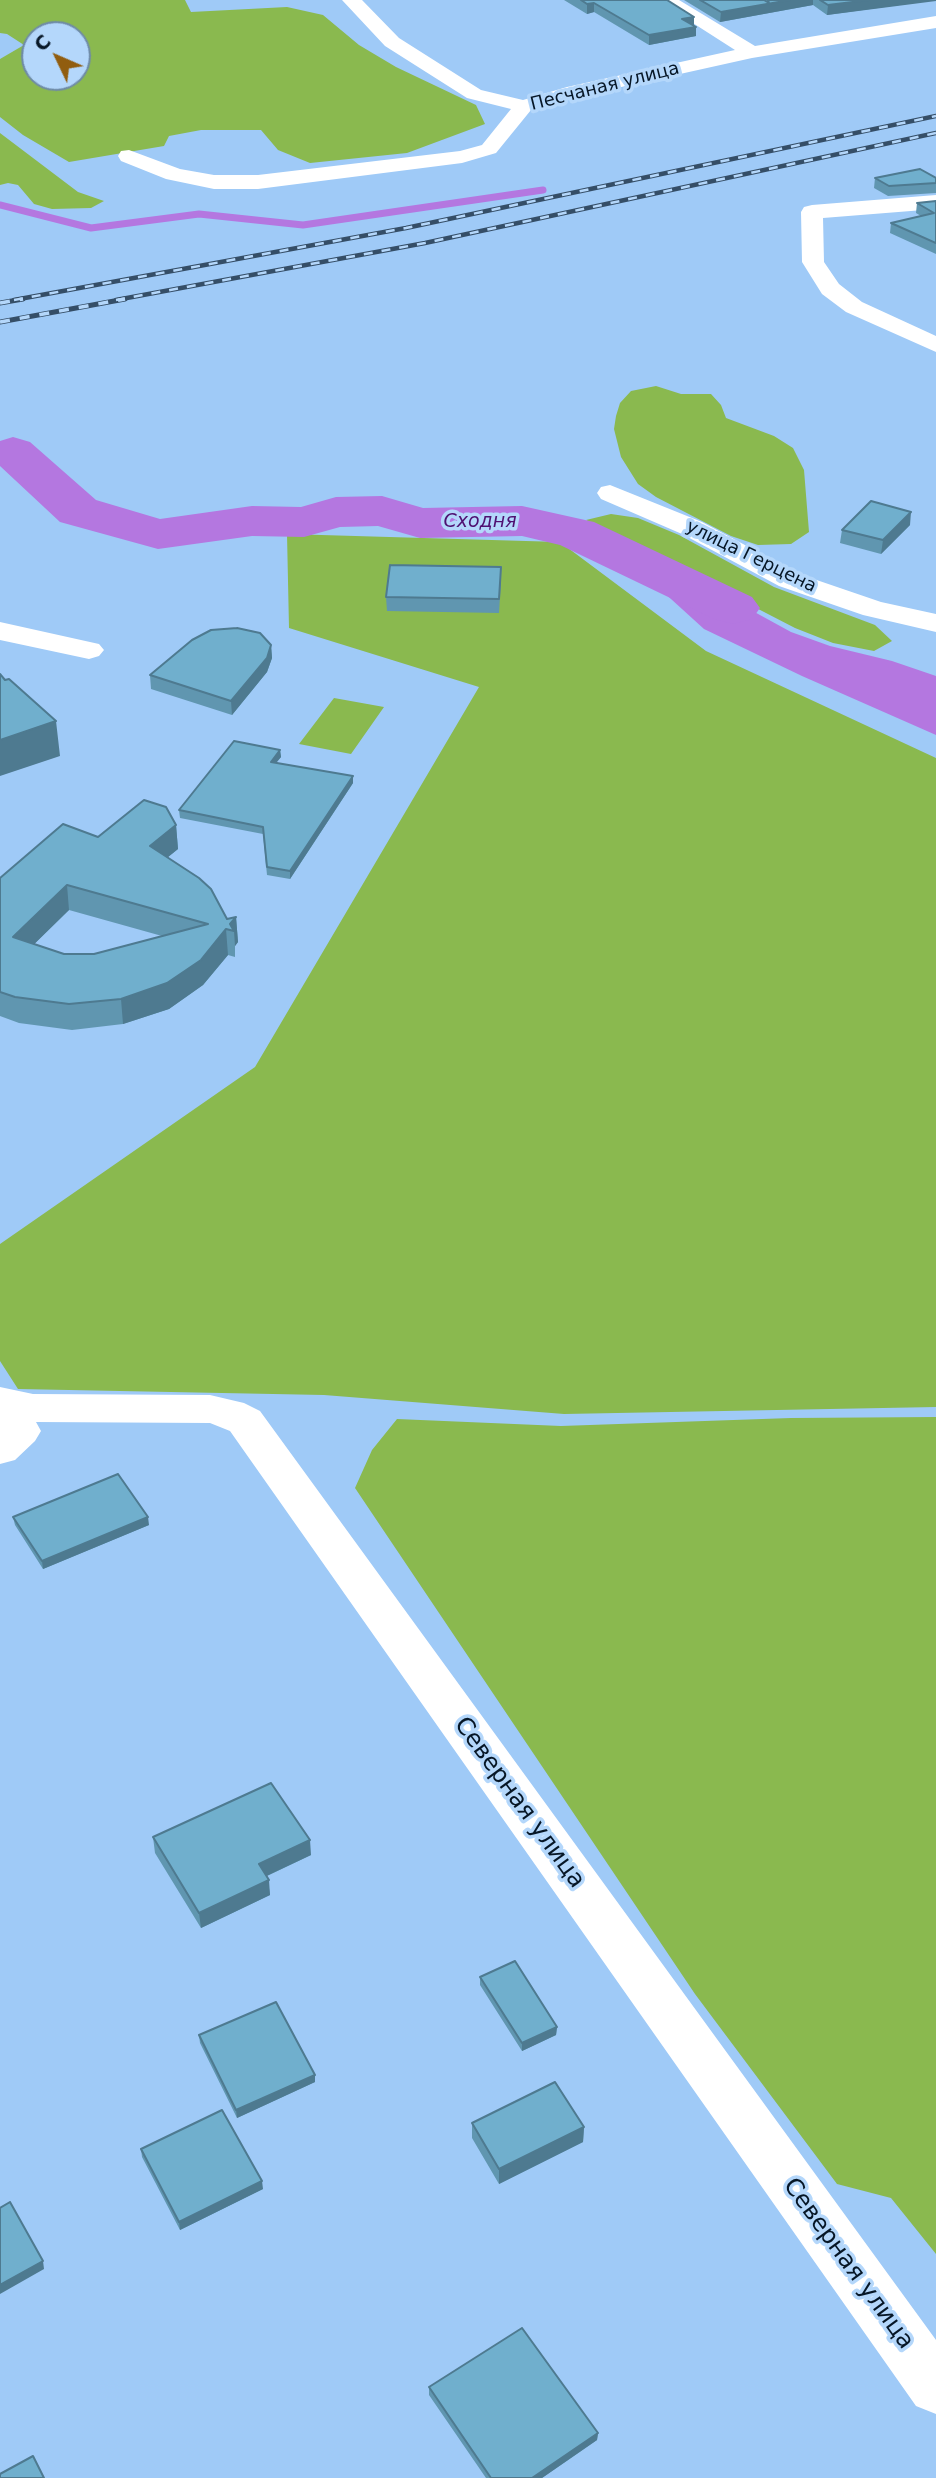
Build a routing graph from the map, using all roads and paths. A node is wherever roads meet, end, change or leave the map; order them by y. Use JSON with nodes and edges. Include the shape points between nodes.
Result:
{"nodes":[{"id":1,"x":351,"y":0,"type":"edge"},
{"id":2,"x":666,"y":0,"type":"edge"},
{"id":3,"x":936,"y":22,"type":"edge"},
{"id":4,"x":752,"y":52,"type":"junction"},
{"id":5,"x":524,"y":106,"type":"junction"},
{"id":6,"x":129,"y":156,"type":"dead end"},
{"id":7,"x":936,"y":202,"type":"edge"},
{"id":8,"x":936,"y":345,"type":"edge"},
{"id":9,"x":610,"y":493,"type":"dead end"},
{"id":10,"x":936,"y":623,"type":"edge"},
{"id":11,"x":0,"y":631,"type":"edge"},
{"id":12,"x":89,"y":650,"type":"dead end"},
{"id":13,"x":0,"y":1402,"type":"edge"},
{"id":14,"x":0,"y":1448,"type":"edge"},
{"id":15,"x":936,"y":2387,"type":"edge"}],
"edges":[{"from":1,"to":5,"type":"street","via":[[392,42],[474,93]]},
{"from":2,"to":4,"type":"street"},
{"from":3,"to":4,"type":"street","name":"Песчаная улица"},
{"from":4,"to":5,"type":"street","name":"Песчаная улица"},
{"from":5,"to":6,"type":"street","name":"Песчаная улица","via":[[489,149],[406,165],[258,182],[214,182],[174,174]]},
{"from":7,"to":8,"type":"street","via":[[812,212],[813,262],[830,289],[854,307]]},
{"from":9,"to":10,"type":"street","name":"улица Герцена","via":[[692,528],[789,580],[873,609]]},
{"from":11,"to":12,"type":"street"},
{"from":13,"to":14,"type":"street","via":[[20,1431]]},
{"from":13,"to":15,"type":"street","name":"Северная улица","via":[[33,1408],[210,1409],[245,1421]]}]}
